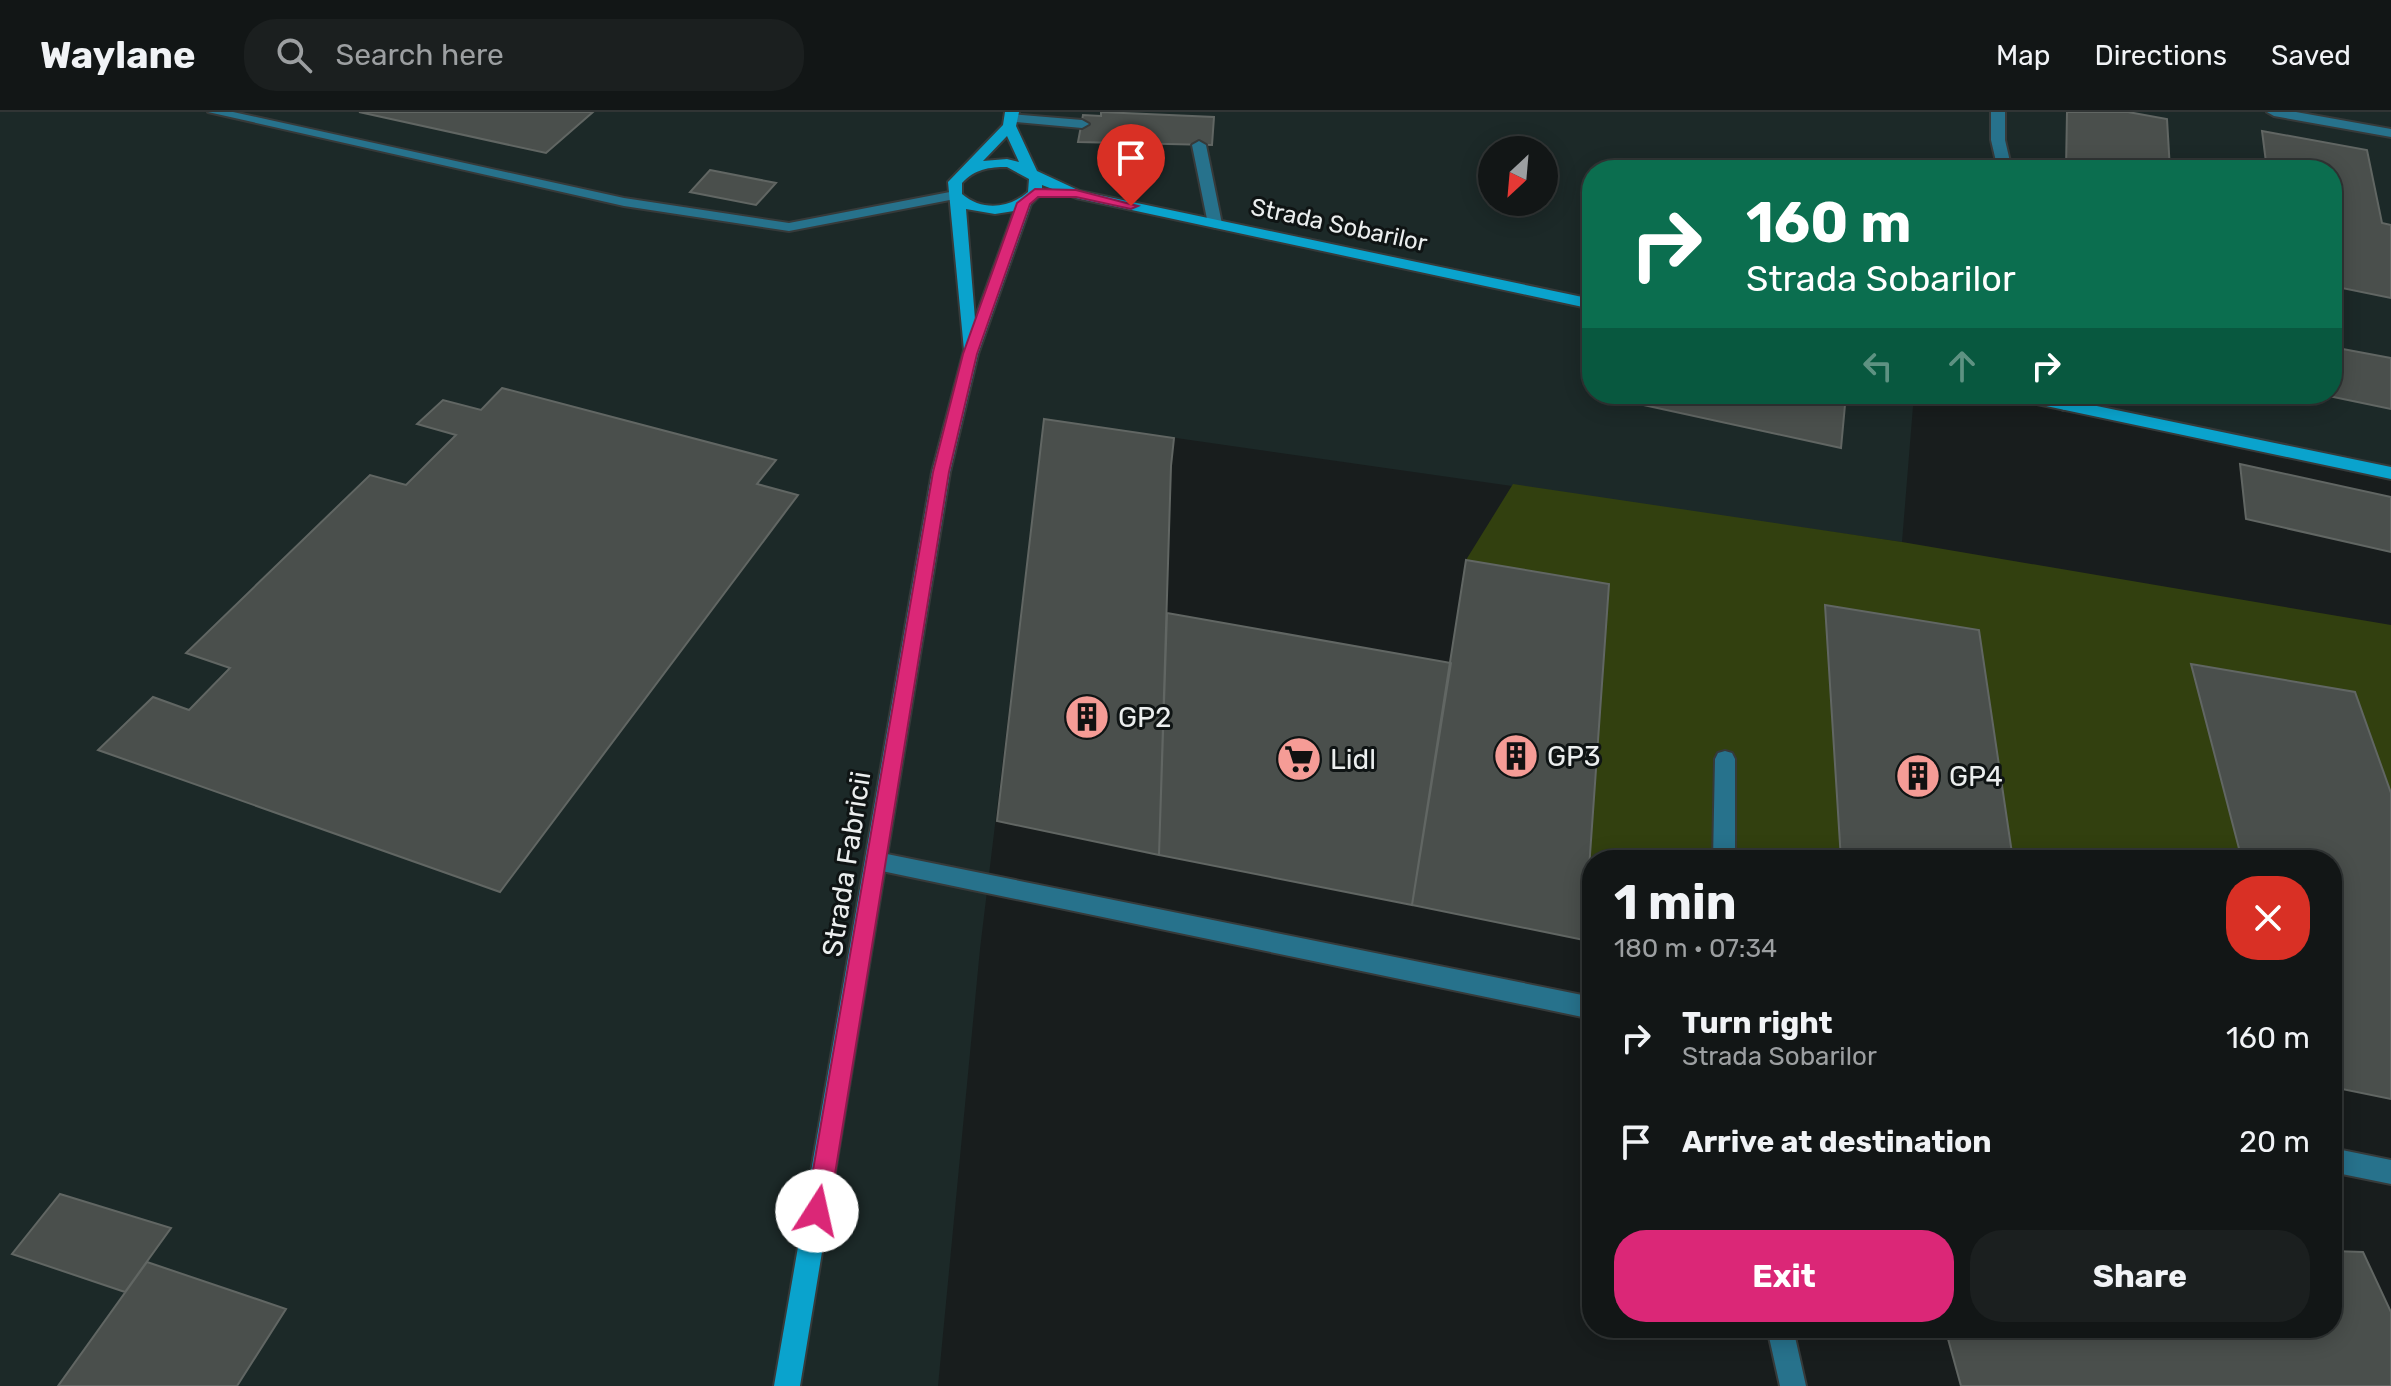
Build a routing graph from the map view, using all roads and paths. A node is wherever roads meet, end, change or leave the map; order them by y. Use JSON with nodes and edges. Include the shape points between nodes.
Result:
{"nodes":[{"id":1,"x":215,"y":112,"type":"edge"},
{"id":2,"x":1998,"y":112,"type":"edge"},
{"id":3,"x":2274,"y":112,"type":"edge"},
{"id":4,"x":1011,"y":119,"type":"edge"},
{"id":5,"x":1082,"y":124,"type":"dead end"},
{"id":6,"x":2391,"y":133,"type":"edge"},
{"id":7,"x":1199,"y":145,"type":"dead end"},
{"id":8,"x":2003,"y":160,"type":"edge"},
{"id":9,"x":967,"y":170,"type":"junction"},
{"id":10,"x":1031,"y":186,"type":"junction"},
{"id":11,"x":957,"y":197,"type":"junction"},
{"id":12,"x":1215,"y":224,"type":"junction"},
{"id":13,"x":1582,"y":302,"type":"edge"},
{"id":14,"x":970,"y":354,"type":"junction"},
{"id":15,"x":2085,"y":404,"type":"edge"},
{"id":16,"x":2391,"y":473,"type":"edge"},
{"id":17,"x":1725,"y":759,"type":"dead end"},
{"id":18,"x":1724,"y":850,"type":"edge"},
{"id":19,"x":877,"y":861,"type":"junction"},
{"id":20,"x":1582,"y":1006,"type":"edge"},
{"id":21,"x":2342,"y":1162,"type":"edge"},
{"id":22,"x":2391,"y":1172,"type":"edge"},
{"id":23,"x":1782,"y":1338,"type":"edge"},
{"id":24,"x":787,"y":1386,"type":"edge"},
{"id":25,"x":1793,"y":1386,"type":"edge"}],
"edges":[{"from":1,"to":11,"type":"street","via":[[624,202],[789,227]]},
{"from":2,"to":8,"type":"street"},
{"from":3,"to":6,"type":"street"},
{"from":4,"to":5,"type":"street"},
{"from":4,"to":9,"type":"main road"},
{"from":4,"to":10,"type":"main road"},
{"from":7,"to":12,"type":"street"},
{"from":9,"to":10,"type":"main road","via":[[1007,163]]},
{"from":9,"to":11,"type":"main road","via":[[955,182]]},
{"from":10,"to":11,"type":"main road","via":[[996,210]]},
{"from":10,"to":12,"type":"main road","name":"Strada Sobarilor"},
{"from":10,"to":14,"type":"main road","name":"Strada Fabricii"},
{"from":11,"to":14,"type":"main road","name":"Strada Fabricii"},
{"from":12,"to":13,"type":"main road","name":"Strada Sobarilor"},
{"from":14,"to":19,"type":"main road","name":"Strada Fabricii","via":[[941,472]]},
{"from":15,"to":16,"type":"main road"},
{"from":17,"to":18,"type":"street"},
{"from":19,"to":20,"type":"street"},
{"from":19,"to":24,"type":"main road","name":"Strada Fabricii"},
{"from":21,"to":22,"type":"street"},
{"from":23,"to":25,"type":"street"}]}
